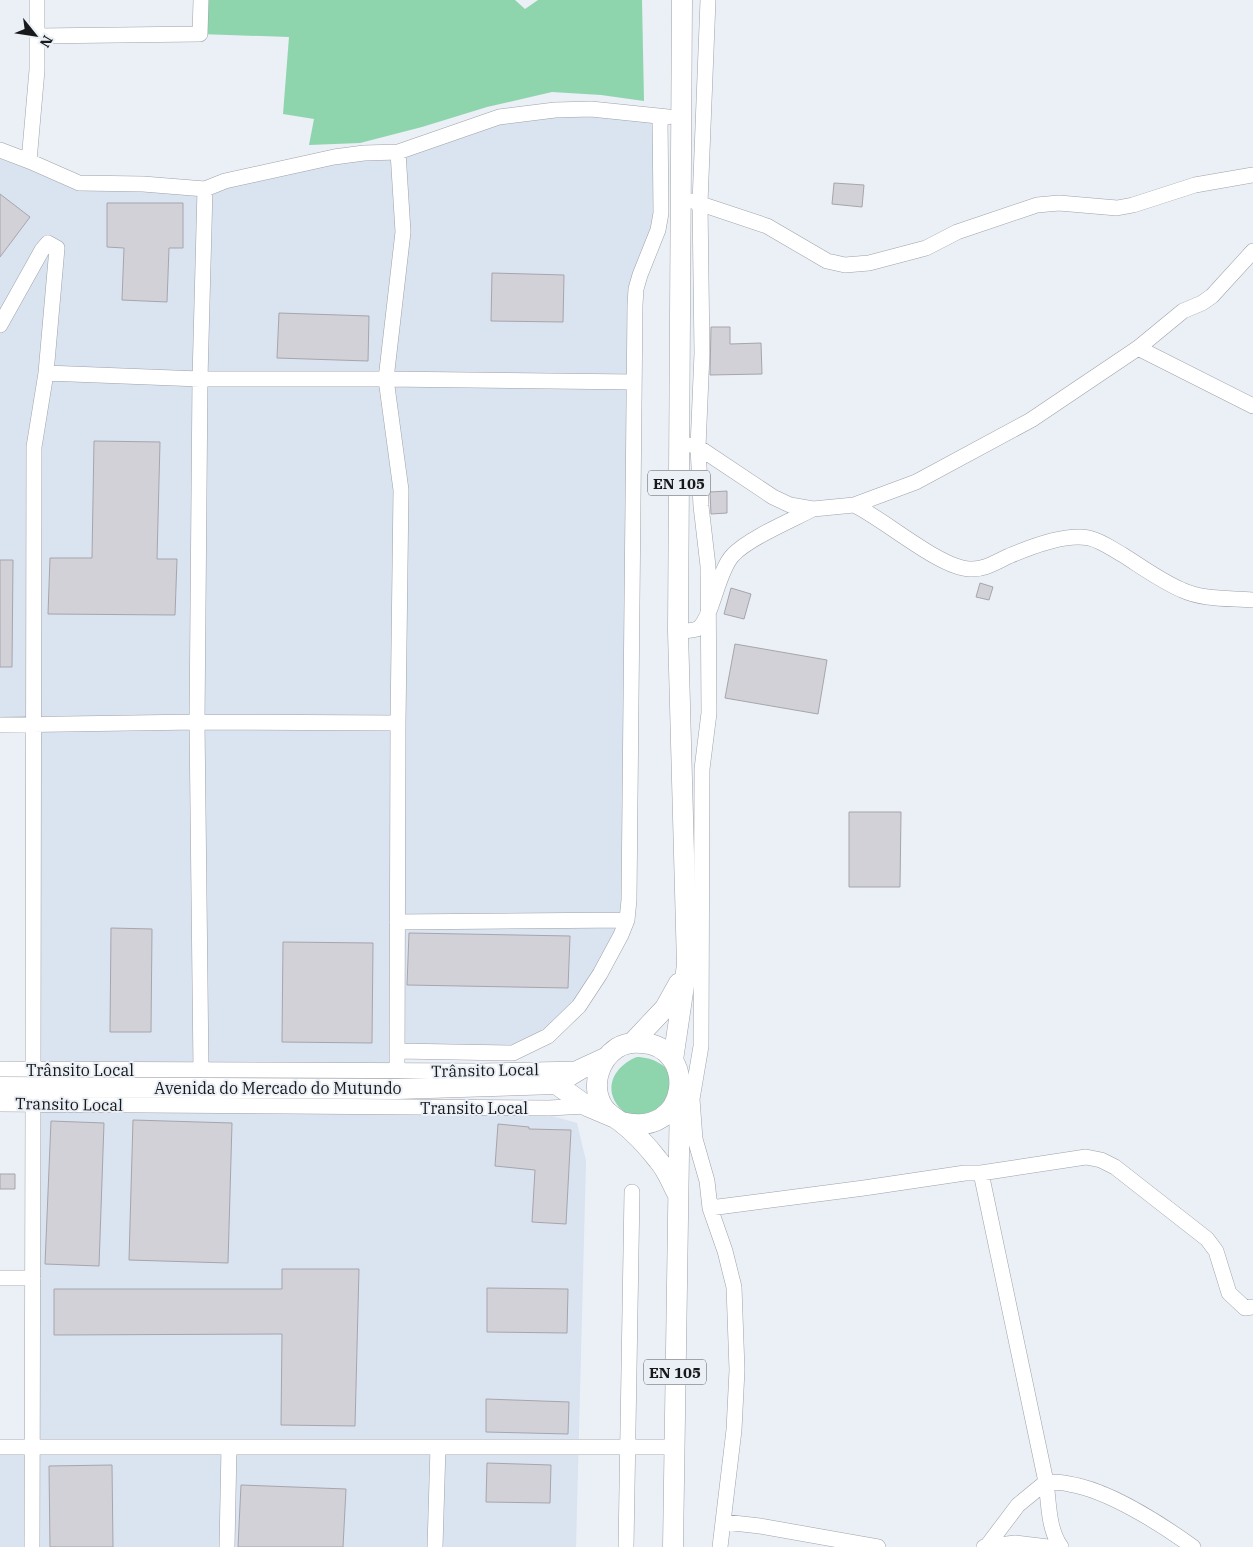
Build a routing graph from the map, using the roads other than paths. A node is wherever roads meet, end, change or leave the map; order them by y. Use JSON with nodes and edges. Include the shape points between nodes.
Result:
{"nodes":[{"id":1,"x":37,"y":0,"type":"edge"},
{"id":2,"x":201,"y":0,"type":"edge"},
{"id":3,"x":682,"y":0,"type":"edge"},
{"id":4,"x":708,"y":0,"type":"edge"},
{"id":5,"x":37,"y":36,"type":"junction"},
{"id":6,"x":660,"y":117,"type":"junction"},
{"id":7,"x":681,"y":118,"type":"junction"},
{"id":8,"x":0,"y":150,"type":"edge"},
{"id":9,"x":398,"y":152,"type":"junction"},
{"id":10,"x":29,"y":160,"type":"junction"},
{"id":11,"x":1253,"y":175,"type":"edge"},
{"id":12,"x":205,"y":189,"type":"junction"},
{"id":13,"x":680,"y":198,"type":"junction"},
{"id":14,"x":700,"y":203,"type":"junction"},
{"id":15,"x":1253,"y":251,"type":"edge"},
{"id":16,"x":0,"y":325,"type":"edge"},
{"id":17,"x":1138,"y":348,"type":"junction"},
{"id":18,"x":46,"y":373,"type":"junction"},
{"id":19,"x":386,"y":379,"type":"junction"},
{"id":20,"x":200,"y":380,"type":"junction"},
{"id":21,"x":634,"y":382,"type":"junction"},
{"id":22,"x":1253,"y":406,"type":"edge"},
{"id":23,"x":679,"y":441,"type":"junction"},
{"id":24,"x":698,"y":447,"type":"junction"},
{"id":25,"x":854,"y":505,"type":"junction"},
{"id":26,"x":813,"y":509,"type":"junction"},
{"id":27,"x":1253,"y":600,"type":"edge"},
{"id":28,"x":707,"y":617,"type":"junction"},
{"id":29,"x":678,"y":631,"type":"junction"},
{"id":30,"x":197,"y":722,"type":"junction"},
{"id":31,"x":398,"y":723,"type":"junction"},
{"id":32,"x":0,"y":726,"type":"edge"},
{"id":33,"x":33,"y":726,"type":"junction"},
{"id":34,"x":627,"y":920,"type":"junction"},
{"id":35,"x":396,"y":922,"type":"junction"},
{"id":36,"x":687,"y":965,"type":"junction"},
{"id":37,"x":633,"y":1042,"type":"junction"},
{"id":38,"x":397,"y":1051,"type":"junction"},
{"id":39,"x":605,"y":1058,"type":"junction"},
{"id":40,"x":673,"y":1060,"type":"junction"},
{"id":41,"x":0,"y":1069,"type":"edge"},
{"id":42,"x":580,"y":1069,"type":"junction"},
{"id":43,"x":33,"y":1070,"type":"junction"},
{"id":44,"x":201,"y":1070,"type":"junction"},
{"id":45,"x":397,"y":1071,"type":"junction"},
{"id":46,"x":556,"y":1084,"type":"junction"},
{"id":47,"x":0,"y":1086,"type":"edge"},
{"id":48,"x":680,"y":1088,"type":"junction"},
{"id":49,"x":0,"y":1104,"type":"edge"},
{"id":50,"x":33,"y":1104,"type":"junction"},
{"id":51,"x":587,"y":1106,"type":"junction"},
{"id":52,"x":617,"y":1120,"type":"junction"},
{"id":53,"x":981,"y":1173,"type":"junction"},
{"id":54,"x":632,"y":1192,"type":"dead end"},
{"id":55,"x":678,"y":1196,"type":"junction"},
{"id":56,"x":710,"y":1208,"type":"junction"},
{"id":57,"x":0,"y":1278,"type":"edge"},
{"id":58,"x":33,"y":1278,"type":"junction"},
{"id":59,"x":1253,"y":1307,"type":"edge"},
{"id":60,"x":0,"y":1447,"type":"edge"},
{"id":61,"x":32,"y":1447,"type":"junction"},
{"id":62,"x":228,"y":1447,"type":"junction"},
{"id":63,"x":438,"y":1447,"type":"junction"},
{"id":64,"x":628,"y":1447,"type":"junction"},
{"id":65,"x":674,"y":1447,"type":"junction"},
{"id":66,"x":1046,"y":1482,"type":"junction"},
{"id":67,"x":724,"y":1522,"type":"junction"},
{"id":68,"x":985,"y":1546,"type":"edge"},
{"id":69,"x":32,"y":1547,"type":"edge"},
{"id":70,"x":227,"y":1547,"type":"edge"},
{"id":71,"x":435,"y":1547,"type":"edge"},
{"id":72,"x":626,"y":1547,"type":"edge"},
{"id":73,"x":673,"y":1547,"type":"edge"},
{"id":74,"x":720,"y":1547,"type":"edge"},
{"id":75,"x":878,"y":1547,"type":"edge"},
{"id":76,"x":1048,"y":1547,"type":"edge"},
{"id":77,"x":1061,"y":1547,"type":"edge"},
{"id":78,"x":1193,"y":1547,"type":"edge"}],
"edges":[{"from":1,"to":5,"type":"street"},
{"from":2,"to":5,"type":"street","via":[[200,34]]},
{"from":3,"to":7,"type":"main road","number":"EN 105"},
{"from":4,"to":14,"type":"street"},
{"from":5,"to":10,"type":"street"},
{"from":6,"to":7,"type":"street"},
{"from":6,"to":9,"type":"street","via":[[591,109],[499,117]]},
{"from":6,"to":21,"type":"street","via":[[661,212],[658,230],[636,289]]},
{"from":7,"to":13,"type":"main road","number":"EN 105"},
{"from":8,"to":10,"type":"street"},
{"from":9,"to":12,"type":"street","via":[[364,152],[334,157],[225,181]]},
{"from":9,"to":19,"type":"street","via":[[402,232]]},
{"from":10,"to":12,"type":"street","via":[[79,183]]},
{"from":11,"to":14,"type":"street","via":[[1195,186],[1118,208],[1059,203],[1037,205],[957,232],[926,248],[846,265],[827,261],[767,226]]},
{"from":12,"to":20,"type":"street"},
{"from":13,"to":14,"type":"street"},
{"from":13,"to":23,"type":"main road","number":"EN 105"},
{"from":14,"to":24,"type":"street","via":[[702,353]]},
{"from":15,"to":17,"type":"street","via":[[1212,296],[1183,311]]},
{"from":16,"to":18,"type":"street","via":[[42,250],[48,243],[57,248]]},
{"from":17,"to":22,"type":"street"},
{"from":17,"to":25,"type":"street","via":[[1031,420],[916,482]]},
{"from":18,"to":20,"type":"street"},
{"from":18,"to":33,"type":"street","via":[[34,447]]},
{"from":19,"to":20,"type":"street"},
{"from":19,"to":21,"type":"street"},
{"from":19,"to":31,"type":"street","via":[[401,490]]},
{"from":20,"to":30,"type":"street"},
{"from":21,"to":34,"type":"street"},
{"from":23,"to":24,"type":"street"},
{"from":23,"to":29,"type":"main road","number":"EN 105"},
{"from":24,"to":26,"type":"street","via":[[773,497],[790,505]]},
{"from":24,"to":28,"type":"street","via":[[708,566]]},
{"from":25,"to":26,"type":"street"},
{"from":25,"to":27,"type":"street","via":[[870,512],[933,555],[969,570],[1062,538],[1089,538],[1184,591]]},
{"from":26,"to":28,"type":"street","via":[[734,554],[725,566]]},
{"from":28,"to":29,"type":"street","via":[[695,630]]},
{"from":28,"to":56,"type":"street","via":[[709,712],[702,769],[701,1046],[692,1099],[695,1139],[707,1181]]},
{"from":29,"to":36,"type":"main road","number":"EN 105"},
{"from":30,"to":31,"type":"street"},
{"from":30,"to":33,"type":"street"},
{"from":30,"to":44,"type":"street"},
{"from":31,"to":35,"type":"street"},
{"from":32,"to":33,"type":"street"},
{"from":33,"to":43,"type":"street"},
{"from":34,"to":35,"type":"street"},
{"from":34,"to":38,"type":"street","via":[[622,935],[579,1006],[548,1036],[513,1054]]},
{"from":35,"to":38,"type":"street"},
{"from":36,"to":37,"type":"main road","via":[[665,1008]]},
{"from":36,"to":40,"type":"main road","number":"EN 105"},
{"from":37,"to":39,"type":"main road"},
{"from":37,"to":40,"type":"main road","via":[[648,1043],[662,1049]]},
{"from":38,"to":45,"type":"street"},
{"from":39,"to":42,"type":"main road"},
{"from":39,"to":52,"type":"main road","via":[[598,1073],[597,1089],[602,1105]]},
{"from":40,"to":48,"type":"main road","via":[[679,1073]]},
{"from":41,"to":43,"type":"street","name":"Trânsito Local"},
{"from":42,"to":45,"type":"street","name":"Trânsito Local"},
{"from":42,"to":46,"type":"main road"},
{"from":43,"to":44,"type":"street","name":"Trânsito Local"},
{"from":44,"to":45,"type":"street","name":"Trânsito Local"},
{"from":46,"to":47,"type":"main road","name":"Avenida do Mercado do Mutundo","via":[[397,1089]]},
{"from":46,"to":51,"type":"main road"},
{"from":48,"to":52,"type":"main road","via":[[669,1112],[659,1120],[634,1126]]},
{"from":48,"to":55,"type":"main road","number":"EN 105"},
{"from":49,"to":50,"type":"street","name":"Transito Local"},
{"from":50,"to":51,"type":"street","name":"Transito Local"},
{"from":50,"to":58,"type":"street"},
{"from":51,"to":52,"type":"main road"},
{"from":52,"to":55,"type":"main road","via":[[660,1161]]},
{"from":53,"to":56,"type":"street","via":[[965,1172]]},
{"from":53,"to":59,"type":"street","via":[[1086,1157],[1101,1160],[1115,1167],[1207,1239],[1216,1251],[1229,1293],[1245,1308]]},
{"from":53,"to":66,"type":"street"},
{"from":54,"to":64,"type":"street"},
{"from":55,"to":65,"type":"main road","number":"EN 105"},
{"from":56,"to":67,"type":"street","via":[[734,1287],[737,1370]]},
{"from":57,"to":58,"type":"street"},
{"from":58,"to":61,"type":"street"},
{"from":60,"to":61,"type":"street"},
{"from":61,"to":62,"type":"street"},
{"from":61,"to":69,"type":"street"},
{"from":62,"to":63,"type":"street"},
{"from":62,"to":70,"type":"street"},
{"from":63,"to":64,"type":"street"},
{"from":63,"to":71,"type":"street"},
{"from":64,"to":65,"type":"street"},
{"from":64,"to":72,"type":"street"},
{"from":65,"to":73,"type":"main road","number":"EN 105"},
{"from":66,"to":68,"type":"street","via":[[1018,1505]]},
{"from":66,"to":77,"type":"street","via":[[1052,1526]]},
{"from":66,"to":78,"type":"street","via":[[1071,1484],[1107,1496]]},
{"from":67,"to":74,"type":"street"},
{"from":67,"to":75,"type":"street"},
{"from":68,"to":76,"type":"street"}]}
